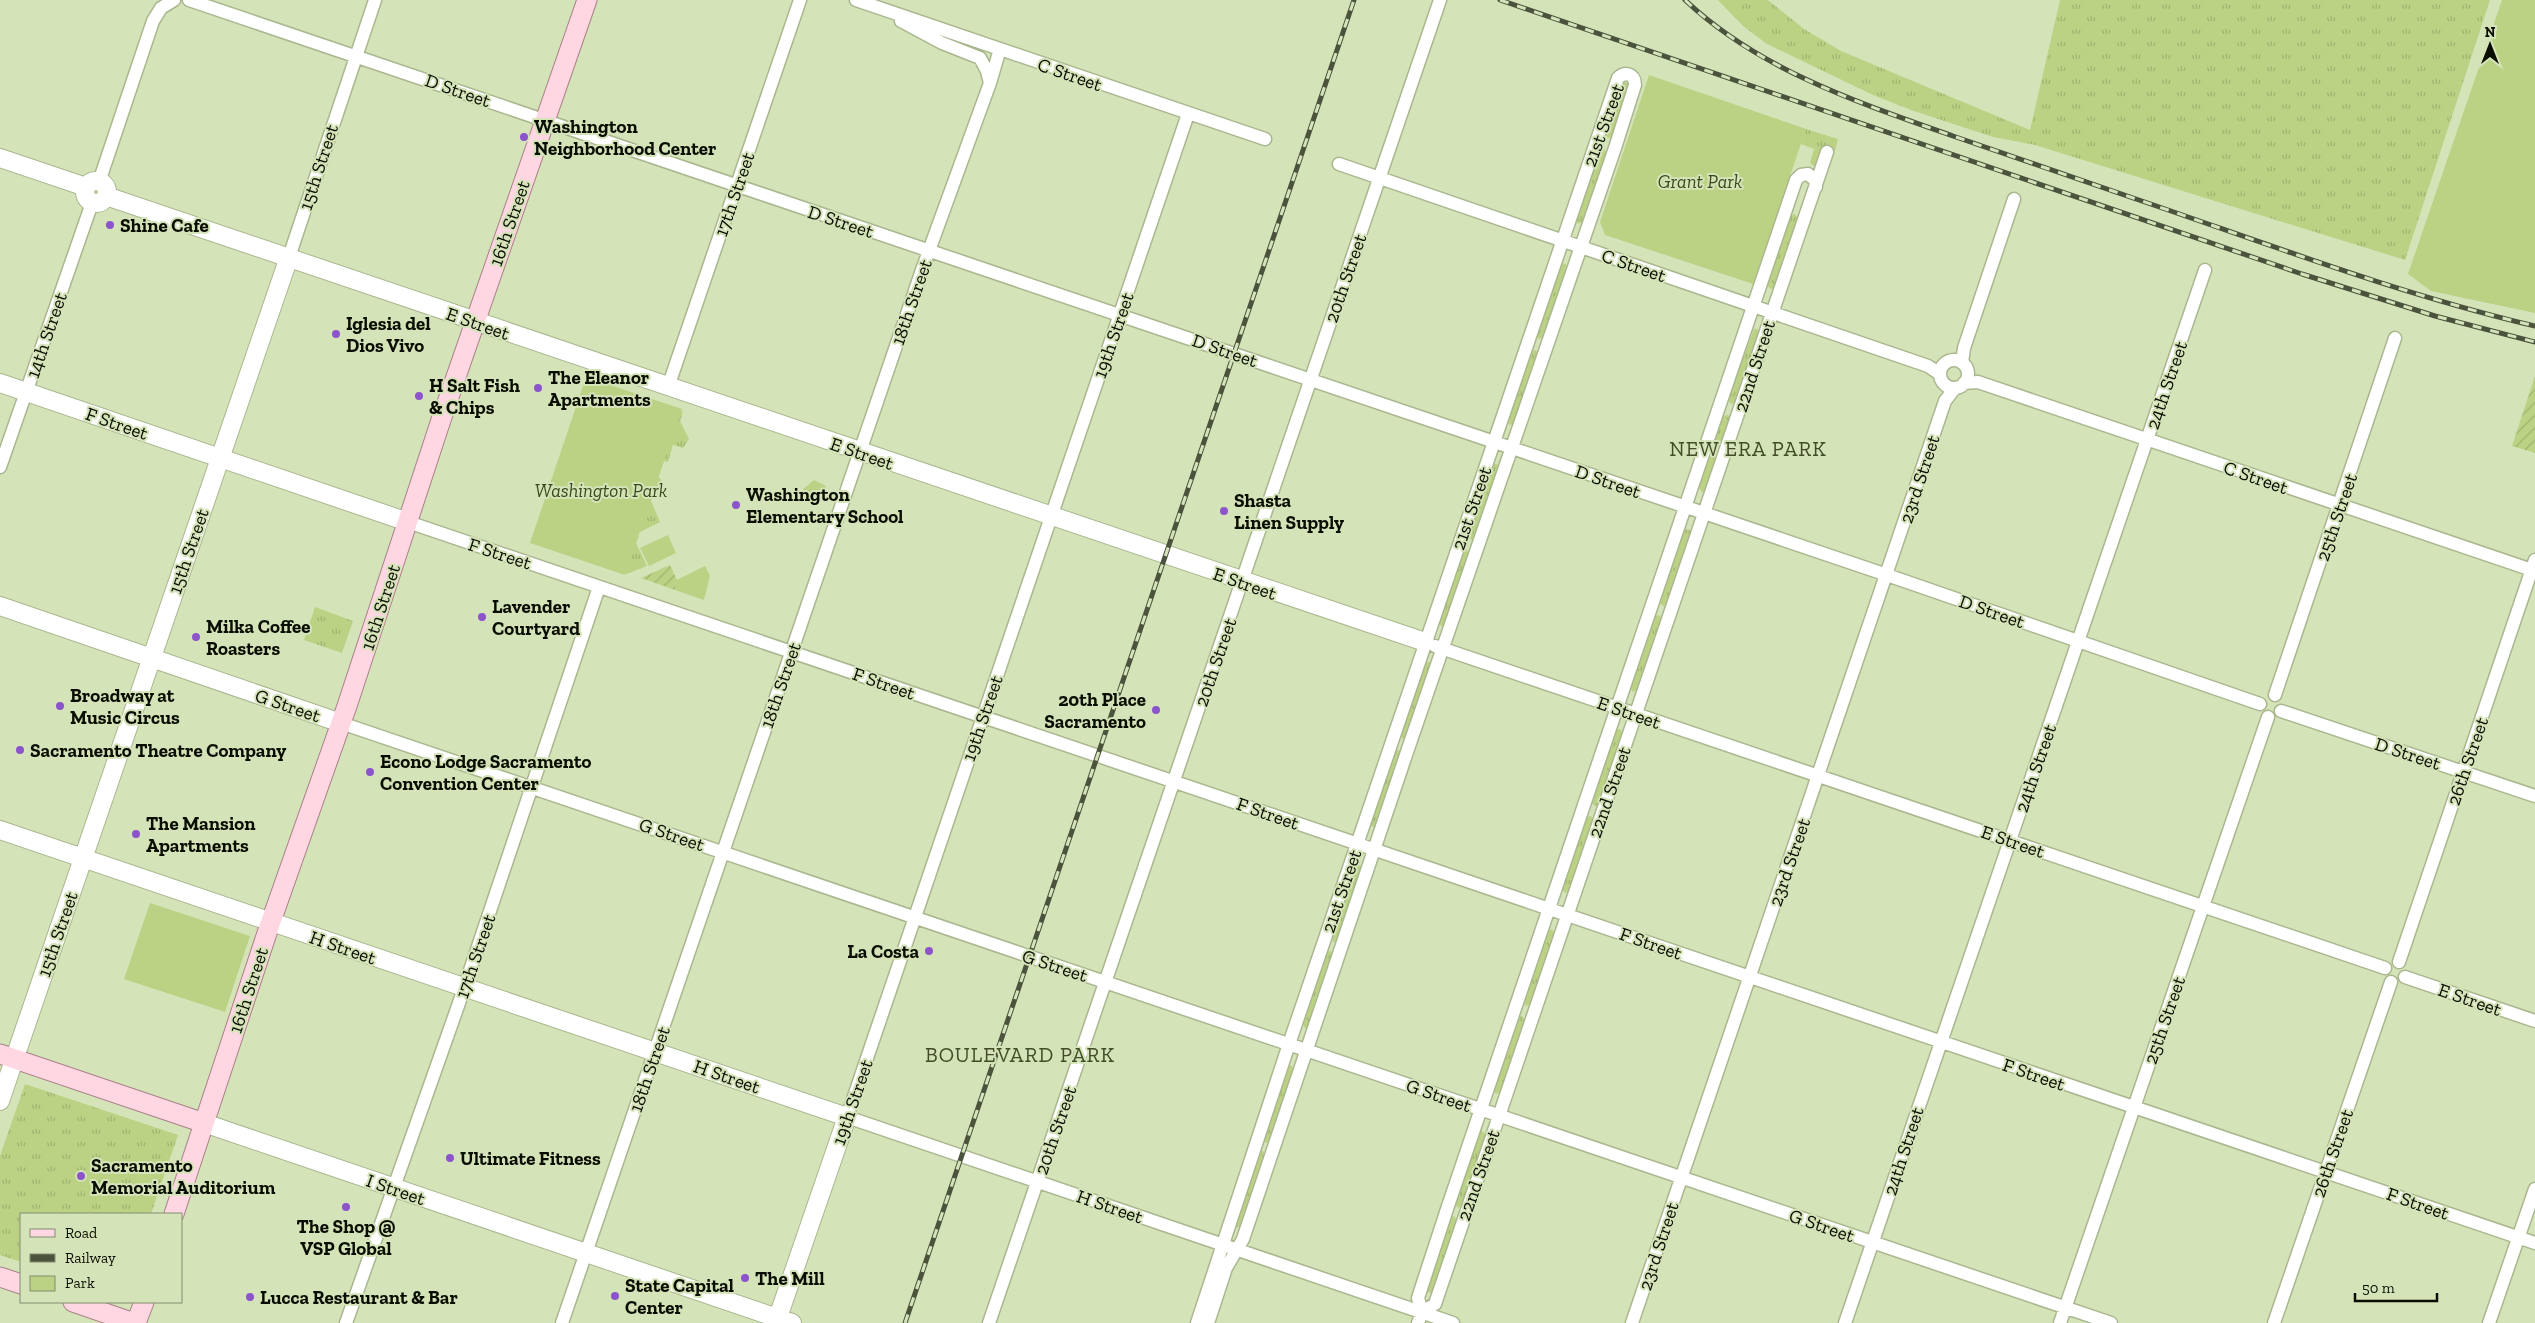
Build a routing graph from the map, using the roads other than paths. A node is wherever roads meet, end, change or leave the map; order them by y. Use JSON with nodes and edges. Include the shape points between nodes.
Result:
{"nodes":[{"id":1,"x":189,"y":0,"type":"edge"},
{"id":2,"x":375,"y":0,"type":"edge"},
{"id":3,"x":587,"y":0,"type":"edge"},
{"id":4,"x":800,"y":0,"type":"edge"},
{"id":5,"x":856,"y":0,"type":"edge"},
{"id":6,"x":1440,"y":0,"type":"edge"},
{"id":7,"x":172,"y":1,"type":"edge"},
{"id":8,"x":876,"y":6,"type":"junction"},
{"id":9,"x":1000,"y":49,"type":"junction"},
{"id":10,"x":356,"y":55,"type":"junction"},
{"id":11,"x":990,"y":84,"type":"junction"},
{"id":12,"x":1188,"y":114,"type":"junction"},
{"id":13,"x":546,"y":120,"type":"junction"},
{"id":14,"x":1265,"y":139,"type":"dead end"},
{"id":15,"x":1596,"y":141,"type":"junction"},
{"id":16,"x":1614,"y":148,"type":"junction"},
{"id":17,"x":1828,"y":152,"type":"dead end"},
{"id":18,"x":0,"y":158,"type":"edge"},
{"id":19,"x":1339,"y":164,"type":"dead end"},
{"id":20,"x":1380,"y":178,"type":"junction"},
{"id":21,"x":737,"y":186,"type":"junction"},
{"id":22,"x":1816,"y":188,"type":"junction"},
{"id":23,"x":96,"y":192,"type":"junction"},
{"id":24,"x":2014,"y":199,"type":"dead end"},
{"id":25,"x":1562,"y":240,"type":"junction"},
{"id":26,"x":1581,"y":247,"type":"junction"},
{"id":27,"x":929,"y":250,"type":"junction"},
{"id":28,"x":288,"y":257,"type":"junction"},
{"id":29,"x":2205,"y":270,"type":"dead end"},
{"id":30,"x":1754,"y":306,"type":"junction"},
{"id":31,"x":1772,"y":312,"type":"junction"},
{"id":32,"x":1120,"y":315,"type":"junction"},
{"id":33,"x":475,"y":322,"type":"junction"},
{"id":34,"x":2395,"y":338,"type":"dead end"},
{"id":35,"x":1954,"y":374,"type":"junction"},
{"id":36,"x":1310,"y":379,"type":"junction"},
{"id":37,"x":0,"y":383,"type":"edge"},
{"id":38,"x":668,"y":387,"type":"junction"},
{"id":39,"x":26,"y":392,"type":"junction"},
{"id":40,"x":2147,"y":440,"type":"junction"},
{"id":41,"x":1494,"y":441,"type":"junction"},
{"id":42,"x":1512,"y":448,"type":"junction"},
{"id":43,"x":859,"y":452,"type":"junction"},
{"id":44,"x":220,"y":458,"type":"junction"},
{"id":45,"x":0,"y":467,"type":"edge"},
{"id":46,"x":2340,"y":505,"type":"junction"},
{"id":47,"x":1685,"y":507,"type":"junction"},
{"id":48,"x":1704,"y":513,"type":"junction"},
{"id":49,"x":1051,"y":517,"type":"junction"},
{"id":50,"x":408,"y":522,"type":"junction"},
{"id":51,"x":2534,"y":567,"type":"edge"},
{"id":52,"x":1887,"y":575,"type":"junction"},
{"id":53,"x":1242,"y":582,"type":"junction"},
{"id":54,"x":600,"y":587,"type":"junction"},
{"id":55,"x":0,"y":606,"type":"edge"},
{"id":56,"x":2079,"y":641,"type":"junction"},
{"id":57,"x":1426,"y":642,"type":"junction"},
{"id":58,"x":1443,"y":648,"type":"junction"},
{"id":59,"x":792,"y":652,"type":"junction"},
{"id":60,"x":151,"y":658,"type":"junction"},
{"id":61,"x":2275,"y":695,"type":"junction"},
{"id":62,"x":2260,"y":704,"type":"junction"},
{"id":63,"x":1617,"y":708,"type":"junction"},
{"id":64,"x":2282,"y":711,"type":"junction"},
{"id":65,"x":1636,"y":714,"type":"junction"},
{"id":66,"x":982,"y":716,"type":"junction"},
{"id":67,"x":2268,"y":717,"type":"junction"},
{"id":68,"x":341,"y":723,"type":"junction"},
{"id":69,"x":2463,"y":771,"type":"junction"},
{"id":70,"x":1819,"y":776,"type":"junction"},
{"id":71,"x":1174,"y":781,"type":"junction"},
{"id":72,"x":532,"y":787,"type":"junction"},
{"id":73,"x":2535,"y":796,"type":"edge"},
{"id":74,"x":0,"y":830,"type":"edge"},
{"id":75,"x":2010,"y":840,"type":"junction"},
{"id":76,"x":1358,"y":843,"type":"junction"},
{"id":77,"x":1374,"y":849,"type":"junction"},
{"id":78,"x":722,"y":851,"type":"junction"},
{"id":79,"x":82,"y":858,"type":"junction"},
{"id":80,"x":2203,"y":907,"type":"junction"},
{"id":81,"x":1549,"y":908,"type":"junction"},
{"id":82,"x":1567,"y":914,"type":"junction"},
{"id":83,"x":914,"y":917,"type":"junction"},
{"id":84,"x":271,"y":922,"type":"junction"},
{"id":85,"x":2399,"y":962,"type":"junction"},
{"id":86,"x":2385,"y":968,"type":"junction"},
{"id":87,"x":1750,"y":976,"type":"junction"},
{"id":88,"x":2405,"y":976,"type":"junction"},
{"id":89,"x":1106,"y":982,"type":"junction"},
{"id":90,"x":2391,"y":982,"type":"junction"},
{"id":91,"x":464,"y":988,"type":"junction"},
{"id":92,"x":2535,"y":1021,"type":"edge"},
{"id":93,"x":1940,"y":1041,"type":"junction"},
{"id":94,"x":1289,"y":1044,"type":"junction"},
{"id":95,"x":1306,"y":1050,"type":"junction"},
{"id":96,"x":656,"y":1051,"type":"junction"},
{"id":97,"x":7,"y":1057,"type":"edge"},
{"id":98,"x":0,"y":1101,"type":"edge"},
{"id":99,"x":2134,"y":1108,"type":"junction"},
{"id":100,"x":1480,"y":1109,"type":"junction"},
{"id":101,"x":1499,"y":1115,"type":"junction"},
{"id":102,"x":847,"y":1117,"type":"junction"},
{"id":103,"x":204,"y":1124,"type":"junction"},
{"id":104,"x":2326,"y":1172,"type":"junction"},
{"id":105,"x":1681,"y":1176,"type":"junction"},
{"id":106,"x":1037,"y":1182,"type":"junction"},
{"id":107,"x":394,"y":1188,"type":"junction"},
{"id":108,"x":2535,"y":1189,"type":"edge"},
{"id":109,"x":176,"y":1209,"type":"edge"},
{"id":110,"x":2518,"y":1237,"type":"junction"},
{"id":111,"x":1873,"y":1242,"type":"junction"},
{"id":112,"x":1222,"y":1243,"type":"junction"},
{"id":113,"x":2535,"y":1243,"type":"edge"},
{"id":114,"x":1237,"y":1249,"type":"junction"},
{"id":115,"x":586,"y":1253,"type":"junction"},
{"id":116,"x":0,"y":1277,"type":"edge"},
{"id":117,"x":20,"y":1284,"type":"edge"},
{"id":118,"x":76,"y":1303,"type":"edge"},
{"id":119,"x":144,"y":1303,"type":"edge"},
{"id":120,"x":2065,"y":1308,"type":"junction"},
{"id":121,"x":1420,"y":1318,"type":"edge"},
{"id":122,"x":782,"y":1321,"type":"edge"},
{"id":123,"x":135,"y":1323,"type":"edge"},
{"id":124,"x":346,"y":1323,"type":"edge"},
{"id":125,"x":562,"y":1323,"type":"edge"},
{"id":126,"x":989,"y":1323,"type":"edge"},
{"id":127,"x":1197,"y":1323,"type":"edge"},
{"id":128,"x":1208,"y":1323,"type":"edge"},
{"id":129,"x":1453,"y":1323,"type":"edge"},
{"id":130,"x":1632,"y":1323,"type":"edge"},
{"id":131,"x":1845,"y":1323,"type":"edge"},
{"id":132,"x":2060,"y":1323,"type":"edge"},
{"id":133,"x":2110,"y":1323,"type":"edge"},
{"id":134,"x":2274,"y":1323,"type":"edge"},
{"id":135,"x":2489,"y":1323,"type":"edge"}],
"edges":[{"from":1,"to":10,"type":"street","name":"D Street"},
{"from":2,"to":10,"type":"street","name":"15th Street"},
{"from":3,"to":13,"type":"main road","name":"16th Street"},
{"from":4,"to":21,"type":"street","name":"17th Street"},
{"from":5,"to":8,"type":"street","name":"C Street"},
{"from":6,"to":20,"type":"street","name":"20th Street"},
{"from":7,"to":23,"type":"street","name":"14th Street","via":[[161,8],[153,21]]},
{"from":8,"to":9,"type":"street","name":"C Street"},
{"from":8,"to":11,"type":"street","name":"C Street","via":[[942,43],[980,58]]},
{"from":9,"to":11,"type":"street","name":"18th Street"},
{"from":9,"to":12,"type":"street","name":"C Street"},
{"from":10,"to":13,"type":"street","name":"D Street"},
{"from":10,"to":28,"type":"street","name":"15th Street"},
{"from":11,"to":27,"type":"street","name":"18th Street"},
{"from":12,"to":14,"type":"street","name":"C Street"},
{"from":12,"to":32,"type":"street","name":"19th Street"},
{"from":13,"to":21,"type":"street","name":"D Street"},
{"from":13,"to":33,"type":"main road","name":"16th Street"},
{"from":15,"to":16,"type":"street"},
{"from":15,"to":16,"type":"street","name":"21st Street","via":[[1618,78],[1629,74],[1635,84]]},
{"from":15,"to":25,"type":"street","name":"21st Street"},
{"from":16,"to":26,"type":"street","name":"21st Street"},
{"from":17,"to":22,"type":"street","name":"22nd Street"},
{"from":18,"to":23,"type":"street","name":"E Street"},
{"from":19,"to":20,"type":"street","name":"C Street"},
{"from":20,"to":25,"type":"street","name":"C Street"},
{"from":20,"to":36,"type":"street","name":"20th Street"},
{"from":21,"to":27,"type":"street","name":"D Street"},
{"from":21,"to":38,"type":"street","name":"17th Street"},
{"from":22,"to":30,"type":"street","name":"22nd Street","via":[[1816,181],[1808,174],[1796,180]]},
{"from":22,"to":31,"type":"street","name":"22nd Street"},
{"from":23,"to":28,"type":"street","name":"E Street"},
{"from":23,"to":39,"type":"street","name":"14th Street"},
{"from":24,"to":35,"type":"street","name":"23rd Street"},
{"from":25,"to":26,"type":"street","name":"C Street"},
{"from":25,"to":41,"type":"street","name":"21st Street"},
{"from":26,"to":30,"type":"street","name":"C Street"},
{"from":26,"to":42,"type":"street","name":"21st Street"},
{"from":27,"to":32,"type":"street","name":"D Street"},
{"from":27,"to":43,"type":"street","name":"18th Street"},
{"from":28,"to":33,"type":"street","name":"E Street"},
{"from":28,"to":44,"type":"street","name":"15th Street"},
{"from":29,"to":40,"type":"street","name":"24th Street"},
{"from":30,"to":31,"type":"street","name":"C Street"},
{"from":30,"to":47,"type":"street","name":"22nd Street"},
{"from":31,"to":35,"type":"street","name":"C Street"},
{"from":31,"to":48,"type":"street","name":"22nd Street"},
{"from":32,"to":36,"type":"street","name":"D Street"},
{"from":32,"to":49,"type":"street","name":"19th Street"},
{"from":33,"to":38,"type":"street","name":"E Street"},
{"from":33,"to":50,"type":"main road","name":"16th Street"},
{"from":34,"to":46,"type":"street","name":"25th Street"},
{"from":35,"to":40,"type":"street","name":"C Street"},
{"from":35,"to":52,"type":"street","name":"23rd Street"},
{"from":36,"to":41,"type":"street","name":"D Street"},
{"from":36,"to":53,"type":"street","name":"20th Street"},
{"from":37,"to":39,"type":"street","name":"F Street"},
{"from":38,"to":43,"type":"street","name":"E Street"},
{"from":39,"to":44,"type":"street","name":"F Street"},
{"from":39,"to":45,"type":"street","name":"14th Street"},
{"from":40,"to":46,"type":"street","name":"C Street"},
{"from":40,"to":56,"type":"street","name":"24th Street"},
{"from":41,"to":42,"type":"street","name":"D Street"},
{"from":41,"to":57,"type":"street","name":"21st Street"},
{"from":42,"to":47,"type":"street","name":"D Street"},
{"from":42,"to":58,"type":"street","name":"21st Street"},
{"from":43,"to":49,"type":"street","name":"E Street"},
{"from":43,"to":59,"type":"street","name":"18th Street"},
{"from":44,"to":50,"type":"street","name":"F Street"},
{"from":44,"to":60,"type":"street","name":"15th Street"},
{"from":46,"to":51,"type":"street","name":"C Street"},
{"from":46,"to":61,"type":"street","name":"25th Street"},
{"from":47,"to":48,"type":"street","name":"D Street"},
{"from":47,"to":63,"type":"street","name":"22nd Street"},
{"from":48,"to":52,"type":"street","name":"D Street"},
{"from":48,"to":65,"type":"street","name":"22nd Street"},
{"from":49,"to":53,"type":"street","name":"E Street"},
{"from":49,"to":66,"type":"street","name":"19th Street"},
{"from":50,"to":54,"type":"street","name":"F Street"},
{"from":50,"to":68,"type":"main road","name":"16th Street"},
{"from":51,"to":69,"type":"street","name":"26th Street"},
{"from":52,"to":56,"type":"street","name":"D Street"},
{"from":52,"to":70,"type":"street","name":"23rd Street"},
{"from":53,"to":57,"type":"street","name":"E Street"},
{"from":53,"to":71,"type":"street","name":"20th Street"},
{"from":54,"to":59,"type":"street","name":"F Street"},
{"from":54,"to":72,"type":"street","name":"17th Street"},
{"from":55,"to":60,"type":"street","name":"G Street"},
{"from":56,"to":62,"type":"street","name":"D Street"},
{"from":56,"to":75,"type":"street","name":"24th Street"},
{"from":57,"to":58,"type":"street","name":"E Street"},
{"from":57,"to":76,"type":"street","name":"21st Street"},
{"from":58,"to":63,"type":"street","name":"E Street"},
{"from":58,"to":77,"type":"street","name":"21st Street"},
{"from":59,"to":66,"type":"street","name":"F Street"},
{"from":59,"to":78,"type":"street","name":"18th Street"},
{"from":60,"to":68,"type":"street","name":"G Street"},
{"from":60,"to":79,"type":"street","name":"15th Street"},
{"from":61,"to":62,"type":"street","via":[[2264,697]]},
{"from":61,"to":64,"type":"street","via":[[2281,701]]},
{"from":62,"to":67,"type":"street","via":[[2261,711]]},
{"from":63,"to":65,"type":"street","name":"E Street"},
{"from":63,"to":81,"type":"street","name":"22nd Street"},
{"from":64,"to":67,"type":"street"},
{"from":64,"to":69,"type":"street","name":"D Street"},
{"from":65,"to":70,"type":"street","name":"E Street"},
{"from":65,"to":82,"type":"street","name":"22nd Street"},
{"from":66,"to":71,"type":"street","name":"F Street"},
{"from":66,"to":83,"type":"street","name":"19th Street"},
{"from":67,"to":80,"type":"street","name":"25th Street"},
{"from":68,"to":72,"type":"street","name":"G Street"},
{"from":68,"to":84,"type":"main road","name":"16th Street"},
{"from":69,"to":73,"type":"street","name":"D Street"},
{"from":69,"to":85,"type":"street","name":"26th Street"},
{"from":70,"to":75,"type":"street","name":"E Street"},
{"from":70,"to":87,"type":"street","name":"23rd Street"},
{"from":71,"to":76,"type":"street","name":"F Street"},
{"from":71,"to":89,"type":"street","name":"20th Street"},
{"from":72,"to":78,"type":"street","name":"G Street"},
{"from":72,"to":91,"type":"street","name":"17th Street"},
{"from":74,"to":79,"type":"street","name":"H Street"},
{"from":75,"to":80,"type":"street","name":"E Street"},
{"from":75,"to":93,"type":"street","name":"24th Street"},
{"from":76,"to":77,"type":"street","name":"F Street"},
{"from":76,"to":94,"type":"street","name":"21st Street"},
{"from":77,"to":81,"type":"street","name":"F Street"},
{"from":77,"to":95,"type":"street","name":"21st Street"},
{"from":78,"to":83,"type":"street","name":"G Street"},
{"from":78,"to":96,"type":"street","name":"18th Street"},
{"from":79,"to":84,"type":"street","name":"H Street"},
{"from":79,"to":97,"type":"street","name":"15th Street"},
{"from":80,"to":86,"type":"street","name":"E Street"},
{"from":80,"to":99,"type":"street","name":"25th Street"},
{"from":81,"to":82,"type":"street","name":"F Street"},
{"from":81,"to":100,"type":"street","name":"22nd Street"},
{"from":82,"to":87,"type":"street","name":"F Street"},
{"from":82,"to":101,"type":"street","name":"22nd Street"},
{"from":83,"to":89,"type":"street","name":"G Street"},
{"from":83,"to":102,"type":"street","name":"19th Street"},
{"from":84,"to":91,"type":"street","name":"H Street"},
{"from":84,"to":103,"type":"main road","name":"16th Street"},
{"from":85,"to":86,"type":"street","via":[[2391,962]]},
{"from":85,"to":88,"type":"street","via":[[2405,968]]},
{"from":86,"to":90,"type":"street","via":[[2384,976]]},
{"from":87,"to":93,"type":"street","name":"F Street"},
{"from":87,"to":105,"type":"street","name":"23rd Street"},
{"from":88,"to":90,"type":"street","via":[[2399,982]]},
{"from":88,"to":92,"type":"street","name":"E Street"},
{"from":89,"to":94,"type":"street","name":"G Street"},
{"from":89,"to":106,"type":"street","name":"20th Street"},
{"from":90,"to":104,"type":"street","name":"26th Street"},
{"from":91,"to":96,"type":"street","name":"H Street"},
{"from":91,"to":107,"type":"street","name":"17th Street"},
{"from":93,"to":99,"type":"street","name":"F Street"},
{"from":93,"to":111,"type":"street","name":"24th Street"},
{"from":94,"to":95,"type":"street","name":"G Street"},
{"from":94,"to":112,"type":"street","name":"21st Street"},
{"from":95,"to":100,"type":"street","name":"G Street"},
{"from":95,"to":114,"type":"street","name":"21st Street"},
{"from":96,"to":102,"type":"street","name":"H Street"},
{"from":96,"to":115,"type":"street","name":"18th Street"},
{"from":97,"to":98,"type":"street","name":"15th Street"},
{"from":97,"to":103,"type":"main road","name":"I Street"},
{"from":99,"to":104,"type":"street","name":"F Street"},
{"from":99,"to":120,"type":"street","name":"25th Street"},
{"from":100,"to":101,"type":"street","name":"G Street"},
{"from":100,"to":121,"type":"street","name":"22nd Street","via":[[1418,1298]]},
{"from":101,"to":105,"type":"street","name":"G Street"},
{"from":101,"to":121,"type":"street","name":"22nd Street","via":[[1434,1304]]},
{"from":102,"to":106,"type":"street","name":"H Street"},
{"from":102,"to":122,"type":"street","name":"19th Street"},
{"from":103,"to":107,"type":"street","name":"I Street"},
{"from":103,"to":109,"type":"main road","name":"16th Street"},
{"from":104,"to":110,"type":"street","name":"F Street"},
{"from":104,"to":134,"type":"street","name":"26th Street"},
{"from":105,"to":111,"type":"street","name":"G Street"},
{"from":105,"to":130,"type":"street","name":"23rd Street"},
{"from":106,"to":112,"type":"street","name":"H Street"},
{"from":106,"to":126,"type":"street","name":"20th Street"},
{"from":107,"to":115,"type":"street","name":"I Street"},
{"from":107,"to":124,"type":"street","name":"17th Street"},
{"from":108,"to":110,"type":"street"},
{"from":110,"to":113,"type":"street","name":"F Street"},
{"from":110,"to":135,"type":"street"},
{"from":111,"to":120,"type":"street","name":"G Street"},
{"from":111,"to":131,"type":"street","name":"24th Street"},
{"from":112,"to":114,"type":"street","name":"H Street"},
{"from":112,"to":127,"type":"street","name":"21st Street"},
{"from":114,"to":121,"type":"street","name":"H Street"},
{"from":114,"to":128,"type":"street","name":"21st Street","via":[[1226,1268]]},
{"from":115,"to":122,"type":"street","name":"I Street"},
{"from":115,"to":125,"type":"street","name":"18th Street"},
{"from":116,"to":117,"type":"main road"},
{"from":118,"to":123,"type":"main road"},
{"from":119,"to":123,"type":"main road"},
{"from":120,"to":132,"type":"street","name":"25th Street"},
{"from":120,"to":133,"type":"street","name":"G Street"},
{"from":121,"to":129,"type":"street","name":"H Street"}]}
